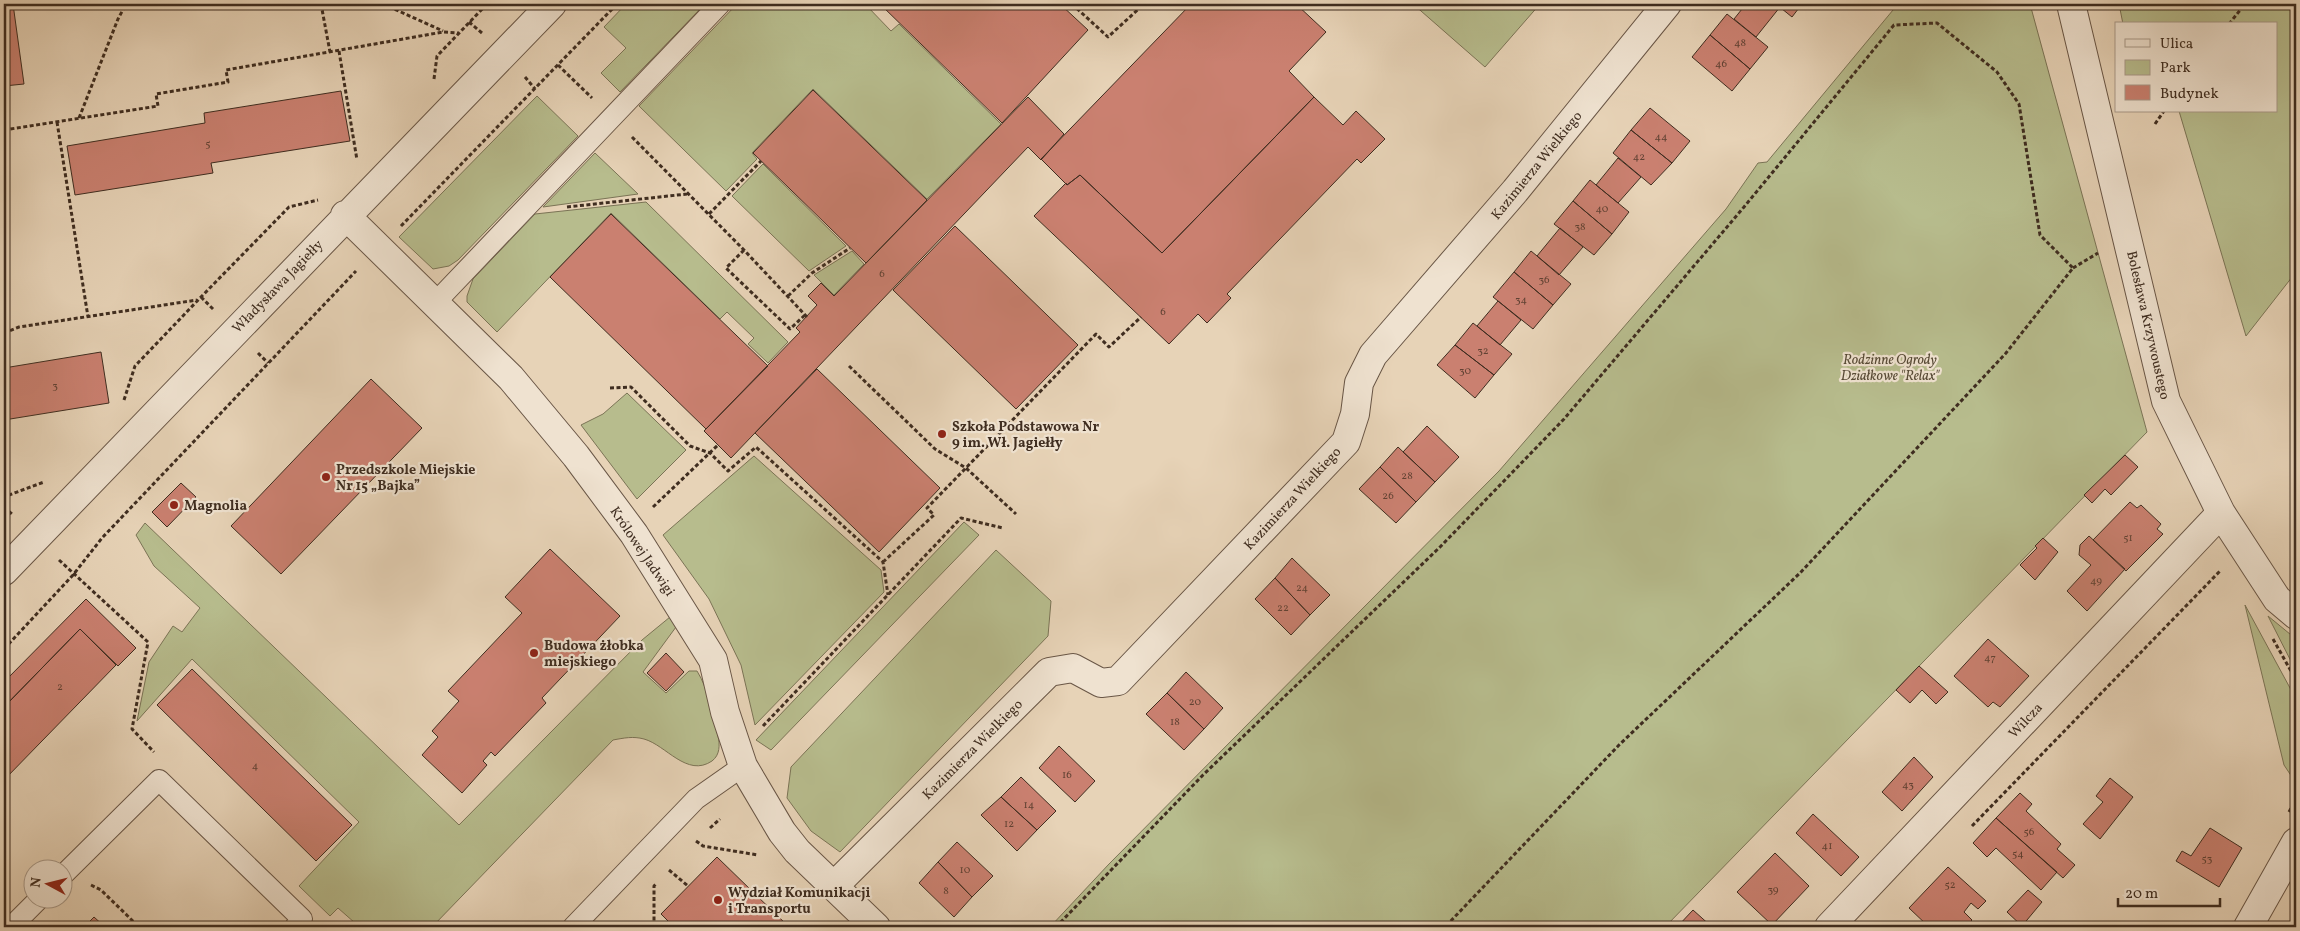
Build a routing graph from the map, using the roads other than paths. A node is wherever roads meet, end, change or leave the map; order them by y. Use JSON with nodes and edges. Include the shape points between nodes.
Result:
{"nodes":[{"id":1,"x":552,"y":4,"type":"edge"},
{"id":2,"x":720,"y":4,"type":"edge"},
{"id":3,"x":1667,"y":4,"type":"edge"},
{"id":4,"x":2071,"y":4,"type":"edge"},
{"id":5,"x":345,"y":216,"type":"junction"},
{"id":6,"x":435,"y":303,"type":"junction"},
{"id":7,"x":2221,"y":513,"type":"junction"},
{"id":8,"x":4,"y":571,"type":"edge"},
{"id":9,"x":2296,"y":615,"type":"edge"},
{"id":10,"x":743,"y":766,"type":"junction"},
{"id":11,"x":2296,"y":842,"type":"edge"},
{"id":12,"x":72,"y":866,"type":"edge"},
{"id":13,"x":835,"y":885,"type":"junction"},
{"id":14,"x":30,"y":908,"type":"edge"},
{"id":15,"x":11,"y":927,"type":"edge"},
{"id":16,"x":295,"y":927,"type":"edge"},
{"id":17,"x":573,"y":927,"type":"edge"},
{"id":18,"x":876,"y":927,"type":"edge"},
{"id":19,"x":1830,"y":927,"type":"edge"},
{"id":20,"x":2248,"y":927,"type":"edge"}],
"edges":[{"from":1,"to":5,"type":"street","name":"Władysława Jagiełły"},
{"from":2,"to":6,"type":"lane"},
{"from":3,"to":13,"type":"street","name":"Kazimierza Wielkiego","via":[[1515,191],[1372,355],[1359,383],[1355,414],[1346,442],[1118,681],[1102,683],[1073,668],[1049,672]]},
{"from":4,"to":7,"type":"street","name":"Bolesława Krzywoustego","via":[[2166,401]]},
{"from":5,"to":6,"type":"street","name":"Królowej Jadwigi"},
{"from":5,"to":8,"type":"street","name":"Władysława Jagiełły"},
{"from":6,"to":10,"type":"street","name":"Królowej Jadwigi","via":[[511,378],[576,456],[634,534],[713,660],[725,712]]},
{"from":7,"to":9,"type":"street","name":"Bolesława Krzywoustego","via":[[2277,599]]},
{"from":7,"to":19,"type":"street","name":"Wilcza"},
{"from":10,"to":13,"type":"street","name":"Królowej Jadwigi","via":[[782,832],[797,851]]},
{"from":10,"to":17,"type":"lane","via":[[696,799]]},
{"from":11,"to":20,"type":"street"},
{"from":12,"to":16,"type":"lane","via":[[158,780],[302,920]]},
{"from":13,"to":18,"type":"street","name":"Królowej Jadwigi"},
{"from":14,"to":15,"type":"lane"}]}
